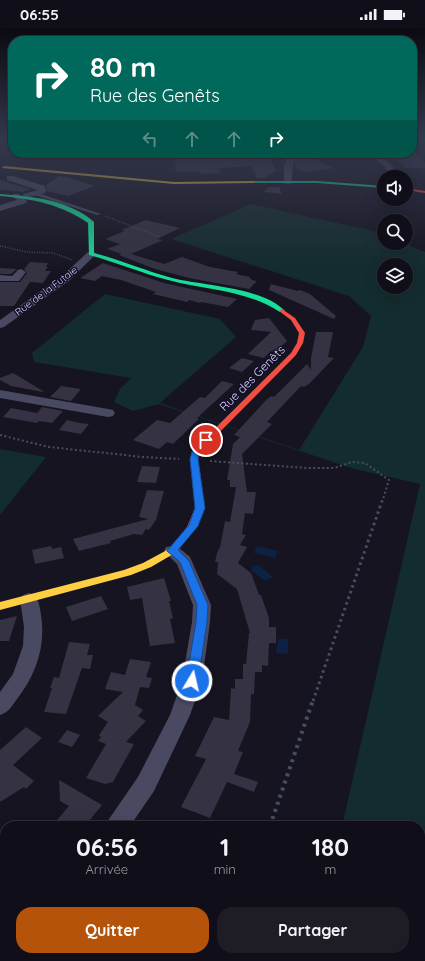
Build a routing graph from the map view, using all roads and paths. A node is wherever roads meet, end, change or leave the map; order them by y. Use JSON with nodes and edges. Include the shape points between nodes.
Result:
{"nodes":[{"id":1,"x":28,"y":184,"type":"edge"},
{"id":2,"x":345,"y":184,"type":"edge"},
{"id":3,"x":377,"y":186,"type":"edge"},
{"id":4,"x":413,"y":190,"type":"edge"},
{"id":5,"x":425,"y":192,"type":"edge"},
{"id":6,"x":0,"y":195,"type":"edge"},
{"id":7,"x":29,"y":195,"type":"junction"},
{"id":8,"x":16,"y":196,"type":"junction"},
{"id":9,"x":0,"y":208,"type":"edge"},
{"id":10,"x":99,"y":214,"type":"joint"},
{"id":11,"x":160,"y":238,"type":"dead end"},
{"id":12,"x":0,"y":246,"type":"edge"},
{"id":13,"x":91,"y":254,"type":"junction"},
{"id":14,"x":81,"y":264,"type":"junction"},
{"id":15,"x":20,"y":272,"type":"dead end"},
{"id":16,"x":0,"y":278,"type":"edge"},
{"id":17,"x":0,"y":325,"type":"edge"},
{"id":18,"x":0,"y":394,"type":"edge"},
{"id":19,"x":108,"y":413,"type":"dead end"},
{"id":20,"x":0,"y":435,"type":"edge"},
{"id":21,"x":194,"y":459,"type":"junction"},
{"id":22,"x":172,"y":551,"type":"junction"},
{"id":23,"x":29,"y":598,"type":"junction"},
{"id":24,"x":0,"y":606,"type":"edge"},
{"id":25,"x":0,"y":707,"type":"edge"},
{"id":26,"x":120,"y":821,"type":"edge"},
{"id":27,"x":272,"y":821,"type":"edge"}],
"edges":[{"from":1,"to":7,"type":"street","via":[[42,188],[42,191]]},
{"from":2,"to":3,"type":"street"},
{"from":4,"to":5,"type":"street"},
{"from":6,"to":8,"type":"street"},
{"from":7,"to":8,"type":"street"},
{"from":7,"to":10,"type":"lane","via":[[39,195]]},
{"from":7,"to":13,"type":"street","via":[[81,214],[92,222]]},
{"from":8,"to":9,"type":"street","via":[[23,201]]},
{"from":10,"to":11,"type":"path"},
{"from":12,"to":14,"type":"path","via":[[27,252],[53,253]]},
{"from":13,"to":14,"type":"street","name":"Rue de la Futaie"},
{"from":13,"to":21,"type":"street","name":"Rue des Genêts","via":[[171,280],[259,299],[280,309],[298,324],[302,333],[294,354],[196,451]]},
{"from":14,"to":17,"type":"street","name":"Rue de la Futaie","via":[[66,278]]},
{"from":15,"to":16,"type":"street","via":[[15,279]]},
{"from":18,"to":19,"type":"street"},
{"from":20,"to":21,"type":"path","via":[[49,447]]},
{"from":21,"to":22,"type":"street","via":[[200,508],[193,526]]},
{"from":21,"to":27,"type":"path","via":[[307,468],[334,468],[352,462],[365,463],[389,480]]},
{"from":22,"to":23,"type":"street","via":[[127,573]]},
{"from":22,"to":26,"type":"street","via":[[184,561],[202,605],[202,622],[192,681],[180,715],[146,784]]},
{"from":23,"to":24,"type":"street"},
{"from":23,"to":25,"type":"street","via":[[34,622],[34,642],[23,674]]}]}
